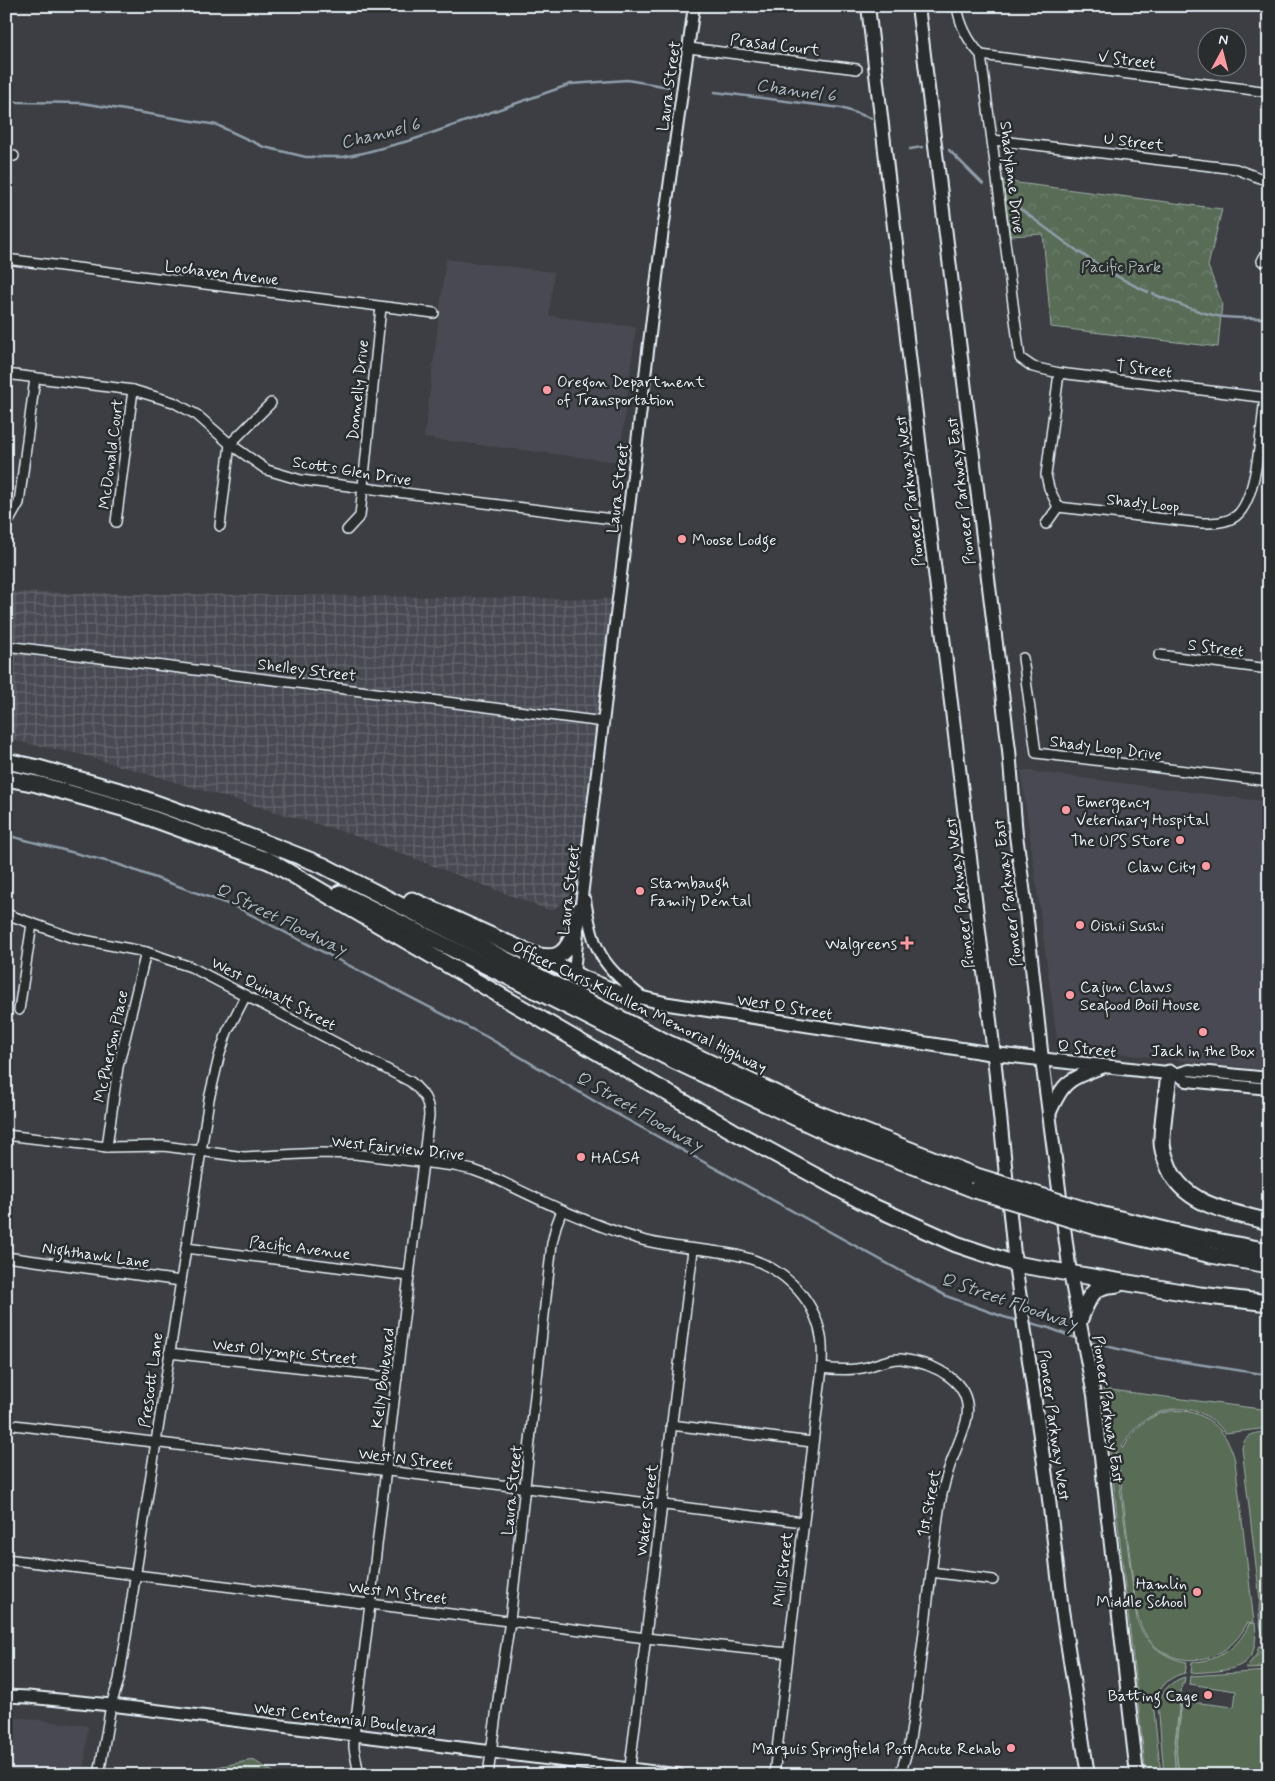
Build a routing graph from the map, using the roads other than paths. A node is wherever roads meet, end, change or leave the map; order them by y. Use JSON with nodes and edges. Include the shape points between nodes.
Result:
{"nodes":[{"id":1,"x":694,"y":6,"type":"edge"},
{"id":2,"x":868,"y":6,"type":"edge"},
{"id":3,"x":918,"y":6,"type":"edge"},
{"id":4,"x":957,"y":6,"type":"edge"},
{"id":5,"x":689,"y":48,"type":"junction"},
{"id":6,"x":981,"y":56,"type":"junction"},
{"id":7,"x":857,"y":69,"type":"dead end"},
{"id":8,"x":1269,"y":92,"type":"edge"},
{"id":9,"x":993,"y":140,"type":"junction"},
{"id":10,"x":1269,"y":183,"type":"edge"},
{"id":11,"x":1269,"y":248,"type":"edge"},
{"id":12,"x":6,"y":260,"type":"edge"},
{"id":13,"x":1262,"y":261,"type":"dead end"},
{"id":14,"x":381,"y":307,"type":"junction"},
{"id":15,"x":434,"y":313,"type":"dead end"},
{"id":16,"x":1020,"y":358,"type":"joint"},
{"id":17,"x":1059,"y":373,"type":"junction"},
{"id":18,"x":6,"y":374,"type":"edge"},
{"id":19,"x":35,"y":378,"type":"junction"},
{"id":20,"x":133,"y":390,"type":"junction"},
{"id":21,"x":1267,"y":398,"type":"edge"},
{"id":22,"x":271,"y":404,"type":"dead end"},
{"id":23,"x":230,"y":444,"type":"junction"},
{"id":24,"x":362,"y":488,"type":"junction"},
{"id":25,"x":1058,"y":507,"type":"junction"},
{"id":26,"x":10,"y":519,"type":"dead end"},
{"id":27,"x":628,"y":521,"type":"junction"},
{"id":28,"x":116,"y":522,"type":"dead end"},
{"id":29,"x":1046,"y":524,"type":"dead end"},
{"id":30,"x":220,"y":526,"type":"dead end"},
{"id":31,"x":347,"y":530,"type":"dead end"},
{"id":32,"x":6,"y":646,"type":"edge"},
{"id":33,"x":1159,"y":655,"type":"dead end"},
{"id":34,"x":1023,"y":658,"type":"dead end"},
{"id":35,"x":1269,"y":670,"type":"edge"},
{"id":36,"x":604,"y":722,"type":"junction"},
{"id":37,"x":6,"y":761,"type":"edge"},
{"id":38,"x":6,"y":778,"type":"edge"},
{"id":39,"x":1269,"y":782,"type":"edge"},
{"id":40,"x":266,"y":859,"type":"junction"},
{"id":41,"x":322,"y":866,"type":"junction"},
{"id":42,"x":583,"y":888,"type":"junction"},
{"id":43,"x":581,"y":908,"type":"junction"},
{"id":44,"x":6,"y":914,"type":"edge"},
{"id":45,"x":32,"y":924,"type":"junction"},
{"id":46,"x":146,"y":952,"type":"junction"},
{"id":47,"x":537,"y":956,"type":"junction"},
{"id":48,"x":574,"y":973,"type":"junction"},
{"id":49,"x":246,"y":995,"type":"junction"},
{"id":50,"x":646,"y":1000,"type":"junction"},
{"id":51,"x":19,"y":1010,"type":"dead end"},
{"id":52,"x":994,"y":1054,"type":"junction"},
{"id":53,"x":1042,"y":1060,"type":"junction"},
{"id":54,"x":1104,"y":1066,"type":"junction"},
{"id":55,"x":1173,"y":1074,"type":"junction"},
{"id":56,"x":1269,"y":1078,"type":"edge"},
{"id":57,"x":1269,"y":1089,"type":"edge"},
{"id":58,"x":1049,"y":1114,"type":"junction"},
{"id":59,"x":6,"y":1135,"type":"edge"},
{"id":60,"x":107,"y":1146,"type":"junction"},
{"id":61,"x":201,"y":1150,"type":"junction"},
{"id":62,"x":423,"y":1163,"type":"junction"},
{"id":63,"x":974,"y":1183,"type":"junction"},
{"id":64,"x":562,"y":1210,"type":"junction"},
{"id":65,"x":1099,"y":1221,"type":"junction"},
{"id":66,"x":1269,"y":1222,"type":"edge"},
{"id":67,"x":186,"y":1248,"type":"junction"},
{"id":68,"x":693,"y":1250,"type":"junction"},
{"id":69,"x":1269,"y":1251,"type":"edge"},
{"id":70,"x":6,"y":1257,"type":"edge"},
{"id":71,"x":1015,"y":1264,"type":"junction"},
{"id":72,"x":1269,"y":1265,"type":"edge"},
{"id":73,"x":1070,"y":1273,"type":"junction"},
{"id":74,"x":409,"y":1276,"type":"junction"},
{"id":75,"x":181,"y":1282,"type":"junction"},
{"id":76,"x":1127,"y":1283,"type":"junction"},
{"id":77,"x":1269,"y":1303,"type":"edge"},
{"id":78,"x":1079,"y":1321,"type":"junction"},
{"id":79,"x":170,"y":1353,"type":"junction"},
{"id":80,"x":822,"y":1368,"type":"junction"},
{"id":81,"x":397,"y":1378,"type":"junction"},
{"id":82,"x":6,"y":1424,"type":"edge"},
{"id":83,"x":672,"y":1425,"type":"junction"},
{"id":84,"x":812,"y":1442,"type":"junction"},
{"id":85,"x":156,"y":1443,"type":"junction"},
{"id":86,"x":386,"y":1471,"type":"junction"},
{"id":87,"x":526,"y":1488,"type":"junction"},
{"id":88,"x":662,"y":1505,"type":"junction"},
{"id":89,"x":803,"y":1522,"type":"junction"},
{"id":90,"x":6,"y":1559,"type":"edge"},
{"id":91,"x":931,"y":1572,"type":"junction"},
{"id":92,"x":135,"y":1575,"type":"junction"},
{"id":93,"x":994,"y":1580,"type":"dead end"},
{"id":94,"x":371,"y":1604,"type":"junction"},
{"id":95,"x":510,"y":1621,"type":"junction"},
{"id":96,"x":646,"y":1638,"type":"junction"},
{"id":97,"x":787,"y":1653,"type":"junction"},
{"id":98,"x":6,"y":1696,"type":"edge"},
{"id":99,"x":111,"y":1706,"type":"junction"},
{"id":100,"x":354,"y":1735,"type":"junction"},
{"id":101,"x":491,"y":1752,"type":"junction"},
{"id":102,"x":630,"y":1772,"type":"edge"},
{"id":103,"x":99,"y":1775,"type":"edge"},
{"id":104,"x":359,"y":1775,"type":"edge"},
{"id":105,"x":488,"y":1775,"type":"edge"},
{"id":106,"x":679,"y":1775,"type":"edge"},
{"id":107,"x":774,"y":1775,"type":"edge"},
{"id":108,"x":900,"y":1775,"type":"edge"},
{"id":109,"x":1088,"y":1775,"type":"edge"},
{"id":110,"x":1137,"y":1775,"type":"edge"}],
"edges":[{"from":1,"to":5,"type":"street","name":"Laura Street"},
{"from":2,"to":52,"type":"main road","name":"Pioneer Parkway West"},
{"from":3,"to":53,"type":"main road","name":"Pioneer Parkway East","via":[[1007,740]]},
{"from":4,"to":6,"type":"street","name":"Shadylane Drive","via":[[959,20]]},
{"from":5,"to":7,"type":"street","name":"Prasad Court"},
{"from":5,"to":27,"type":"street","name":"Laura Street","via":[[660,252]]},
{"from":6,"to":8,"type":"street","name":"V Street"},
{"from":6,"to":9,"type":"street","name":"Shadylane Drive"},
{"from":9,"to":10,"type":"street","name":"U Street","via":[[1236,169]]},
{"from":9,"to":16,"type":"street","name":"Shadylane Drive"},
{"from":11,"to":13,"type":"street"},
{"from":12,"to":14,"type":"street","name":"Lochaven Avenue"},
{"from":14,"to":15,"type":"street","name":"Lochaven Avenue"},
{"from":14,"to":24,"type":"street","name":"Donnelly Drive"},
{"from":16,"to":17,"type":"street","name":"T Street","via":[[1032,367]]},
{"from":17,"to":21,"type":"street","name":"T Street"},
{"from":17,"to":25,"type":"street","via":[[1046,475],[1048,488]]},
{"from":18,"to":19,"type":"street","name":"Scotts Glen Drive"},
{"from":19,"to":20,"type":"street","name":"Scotts Glen Drive"},
{"from":19,"to":26,"type":"street","via":[[19,503]]},
{"from":20,"to":23,"type":"street","name":"Scotts Glen Drive","via":[[173,402],[196,415]]},
{"from":20,"to":28,"type":"street","name":"McDonald Court"},
{"from":21,"to":25,"type":"street","name":"Shady Loop","via":[[1253,486],[1247,503],[1236,516],[1220,523],[1202,523]]},
{"from":22,"to":23,"type":"street"},
{"from":23,"to":24,"type":"street","name":"Scotts Glen Drive","via":[[267,470],[302,480]]},
{"from":23,"to":30,"type":"street"},
{"from":24,"to":27,"type":"street","name":"Scotts Glen Drive"},
{"from":24,"to":31,"type":"street","name":"Donnelly Drive","via":[[360,516]]},
{"from":25,"to":29,"type":"street"},
{"from":27,"to":36,"type":"street","name":"Laura Street"},
{"from":32,"to":36,"type":"street","name":"Shelley Street"},
{"from":33,"to":35,"type":"street","name":"S Street"},
{"from":34,"to":39,"type":"street","name":"Shady Loop Drive","via":[[1036,753]]},
{"from":36,"to":42,"type":"street","name":"Laura Street"},
{"from":37,"to":41,"type":"highway","name":"Officer Chris Kilcullen Memorial Highway","via":[[130,794]]},
{"from":38,"to":40,"type":"highway","name":"Officer Chris Kilcullen Memorial Highway","via":[[126,809]]},
{"from":40,"to":63,"type":"highway","name":"Officer Chris Kilcullen Memorial Highway","via":[[348,896],[712,1079],[826,1132]]},
{"from":40,"to":71,"type":"highway","via":[[733,1132],[865,1203],[956,1244]]},
{"from":41,"to":47,"type":"highway","via":[[376,884]]},
{"from":41,"to":63,"type":"highway","name":"Officer Chris Kilcullen Memorial Highway","via":[[675,1046]]},
{"from":42,"to":43,"type":"street","name":"Laura Street"},
{"from":42,"to":50,"type":"street","via":[[600,956],[611,970]]},
{"from":43,"to":47,"type":"highway","via":[[565,950],[556,956]]},
{"from":43,"to":48,"type":"street","name":"Laura Street"},
{"from":44,"to":45,"type":"street","name":"West Quinalt Street"},
{"from":45,"to":46,"type":"street","name":"West Quinalt Street","via":[[73,938]]},
{"from":45,"to":51,"type":"street"},
{"from":46,"to":49,"type":"street","name":"West Quinalt Street","via":[[191,967]]},
{"from":46,"to":60,"type":"street","name":"McPherson Place","via":[[118,1067]]},
{"from":47,"to":48,"type":"highway"},
{"from":48,"to":50,"type":"main road","name":"West Q Street","via":[[612,990]]},
{"from":49,"to":61,"type":"street","name":"Prescott Lane","via":[[219,1057]]},
{"from":49,"to":62,"type":"street","name":"West Quinalt Street","via":[[411,1082],[423,1093],[429,1105]]},
{"from":50,"to":52,"type":"main road","name":"West Q Street"},
{"from":52,"to":53,"type":"main road","name":"Q Street"},
{"from":52,"to":71,"type":"main road","name":"Pioneer Parkway West"},
{"from":53,"to":54,"type":"main road","name":"Q Street"},
{"from":53,"to":58,"type":"main road","name":"Pioneer Parkway East"},
{"from":54,"to":55,"type":"main road","name":"Q Street"},
{"from":54,"to":58,"type":"main road","via":[[1075,1077],[1064,1085]]},
{"from":55,"to":56,"type":"street","name":"Q Street","via":[[1189,1070]]},
{"from":55,"to":57,"type":"street","name":"Q Street","via":[[1187,1081]]},
{"from":55,"to":66,"type":"highway","via":[[1162,1144],[1172,1175],[1181,1188],[1204,1202]]},
{"from":58,"to":73,"type":"main road","name":"Pioneer Parkway East"},
{"from":59,"to":60,"type":"street","name":"West Fairview Drive"},
{"from":60,"to":61,"type":"street","name":"West Fairview Drive"},
{"from":61,"to":62,"type":"street","name":"West Fairview Drive","via":[[244,1157],[355,1154]]},
{"from":61,"to":67,"type":"street","name":"Prescott Lane"},
{"from":62,"to":64,"type":"street","name":"West Fairview Drive","via":[[473,1170]]},
{"from":62,"to":74,"type":"street","name":"Kelly Boulevard"},
{"from":63,"to":65,"type":"highway","name":"Officer Chris Kilcullen Memorial Highway","bridge":true},
{"from":64,"to":68,"type":"street","name":"West Fairview Drive","via":[[608,1230]]},
{"from":64,"to":87,"type":"street","name":"Laura Street","via":[[552,1243]]},
{"from":65,"to":69,"type":"highway","name":"Officer Chris Kilcullen Memorial Highway"},
{"from":65,"to":72,"type":"highway","name":"Officer Chris Kilcullen Memorial Highway","via":[[1211,1255]]},
{"from":67,"to":74,"type":"street","name":"Pacific Avenue"},
{"from":67,"to":75,"type":"street","name":"Prescott Lane"},
{"from":68,"to":80,"type":"street","name":"West Fairview Drive","via":[[756,1260],[794,1285],[818,1325]]},
{"from":68,"to":83,"type":"street","name":"Water Street"},
{"from":70,"to":75,"type":"street","name":"Nighthawk Lane"},
{"from":71,"to":73,"type":"highway"},
{"from":71,"to":109,"type":"main road","name":"Pioneer Parkway West"},
{"from":73,"to":76,"type":"highway"},
{"from":73,"to":78,"type":"main road","name":"Pioneer Parkway East"},
{"from":74,"to":81,"type":"street","name":"Kelly Boulevard"},
{"from":75,"to":79,"type":"street","name":"Prescott Lane"},
{"from":76,"to":77,"type":"highway"},
{"from":76,"to":78,"type":"highway","via":[[1100,1287],[1087,1302]]},
{"from":78,"to":110,"type":"main road","name":"Pioneer Parkway East","via":[[1094,1396]]},
{"from":79,"to":81,"type":"street","name":"West Olympic Street"},
{"from":79,"to":85,"type":"street","name":"Prescott Lane"},
{"from":80,"to":84,"type":"street","name":"Mill Street"},
{"from":80,"to":91,"type":"street","name":"1st Street","via":[[853,1370],[899,1359],[929,1366],[953,1378],[962,1388],[966,1421],[942,1491]]},
{"from":81,"to":86,"type":"street","name":"Kelly Boulevard"},
{"from":82,"to":85,"type":"street","name":"West N Street"},
{"from":83,"to":84,"type":"street"},
{"from":83,"to":88,"type":"street","name":"Water Street"},
{"from":84,"to":89,"type":"street","name":"Mill Street"},
{"from":85,"to":86,"type":"street","name":"West N Street"},
{"from":85,"to":92,"type":"street","name":"Prescott Lane"},
{"from":86,"to":87,"type":"street","name":"West N Street"},
{"from":86,"to":94,"type":"street","name":"Kelly Boulevard"},
{"from":87,"to":88,"type":"street","name":"West N Street"},
{"from":87,"to":95,"type":"street","name":"Laura Street"},
{"from":88,"to":89,"type":"street","name":"West N Street"},
{"from":88,"to":96,"type":"street","name":"Water Street"},
{"from":89,"to":97,"type":"street","name":"Mill Street"},
{"from":90,"to":92,"type":"street","name":"West M Street"},
{"from":91,"to":93,"type":"street"},
{"from":91,"to":108,"type":"street","name":"1st Street","via":[[913,1722]]},
{"from":92,"to":94,"type":"street","name":"West M Street"},
{"from":92,"to":99,"type":"street","name":"Prescott Lane","via":[[119,1680]]},
{"from":94,"to":95,"type":"street","name":"West M Street"},
{"from":94,"to":100,"type":"street","name":"Kelly Boulevard"},
{"from":95,"to":96,"type":"street","name":"West M Street"},
{"from":95,"to":101,"type":"street","name":"Laura Street"},
{"from":96,"to":97,"type":"street","name":"West M Street"},
{"from":96,"to":102,"type":"street","name":"Water Street"},
{"from":97,"to":107,"type":"street","name":"Mill Street"},
{"from":98,"to":99,"type":"main road","name":"West Centennial Boulevard"},
{"from":99,"to":100,"type":"main road","name":"West Centennial Boulevard"},
{"from":99,"to":103,"type":"street","name":"Prescott Lane"},
{"from":100,"to":101,"type":"main road","name":"West Centennial Boulevard"},
{"from":100,"to":104,"type":"street","name":"Kelly Boulevard"},
{"from":101,"to":102,"type":"main road","name":"West Centennial Boulevard"},
{"from":101,"to":105,"type":"street","name":"Laura Street"},
{"from":102,"to":106,"type":"main road","name":"West Centennial Boulevard"}]}
